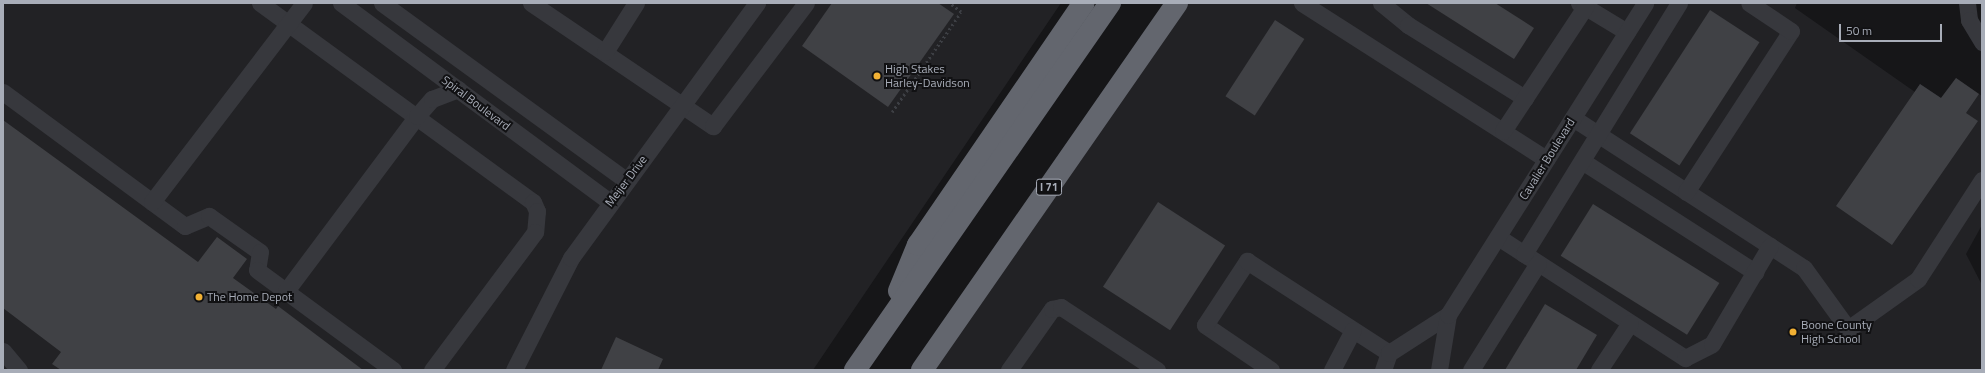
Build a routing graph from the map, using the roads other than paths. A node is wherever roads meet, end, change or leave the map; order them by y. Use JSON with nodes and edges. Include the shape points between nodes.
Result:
{"nodes":[{"id":1,"x":260,"y":3,"type":"edge"},
{"id":2,"x":304,"y":3,"type":"edge"},
{"id":3,"x":341,"y":3,"type":"edge"},
{"id":4,"x":382,"y":3,"type":"edge"},
{"id":5,"x":531,"y":3,"type":"edge"},
{"id":6,"x":636,"y":3,"type":"edge"},
{"id":7,"x":757,"y":3,"type":"edge"},
{"id":8,"x":806,"y":3,"type":"edge"},
{"id":9,"x":1084,"y":3,"type":"edge"},
{"id":10,"x":1110,"y":3,"type":"edge"},
{"id":11,"x":1176,"y":3,"type":"edge"},
{"id":12,"x":1302,"y":3,"type":"edge"},
{"id":13,"x":1381,"y":3,"type":"edge"},
{"id":14,"x":1645,"y":3,"type":"edge"},
{"id":15,"x":1679,"y":3,"type":"edge"},
{"id":16,"x":1749,"y":3,"type":"edge"},
{"id":17,"x":1967,"y":3,"type":"edge"},
{"id":18,"x":1582,"y":5,"type":"edge"},
{"id":19,"x":288,"y":21,"type":"junction"},
{"id":20,"x":1627,"y":32,"type":"junction"},
{"id":21,"x":1982,"y":42,"type":"edge"},
{"id":22,"x":605,"y":52,"type":"junction"},
{"id":23,"x":435,"y":72,"type":"junction"},
{"id":24,"x":458,"y":89,"type":"junction"},
{"id":25,"x":3,"y":92,"type":"edge"},
{"id":26,"x":1525,"y":98,"type":"junction"},
{"id":27,"x":432,"y":99,"type":"junction"},
{"id":28,"x":684,"y":105,"type":"junction"},
{"id":29,"x":417,"y":116,"type":"junction"},
{"id":30,"x":1573,"y":118,"type":"junction"},
{"id":31,"x":1503,"y":131,"type":"junction"},
{"id":32,"x":1599,"y":135,"type":"junction"},
{"id":33,"x":1546,"y":159,"type":"junction"},
{"id":34,"x":1582,"y":161,"type":"junction"},
{"id":35,"x":626,"y":180,"type":"junction"},
{"id":36,"x":1982,"y":180,"type":"edge"},
{"id":37,"x":1686,"y":192,"type":"junction"},
{"id":38,"x":152,"y":202,"type":"junction"},
{"id":39,"x":610,"y":202,"type":"junction"},
{"id":40,"x":1498,"y":237,"type":"junction"},
{"id":41,"x":1770,"y":246,"type":"junction"},
{"id":42,"x":1531,"y":258,"type":"junction"},
{"id":43,"x":1755,"y":272,"type":"junction"},
{"id":44,"x":286,"y":291,"type":"junction"},
{"id":45,"x":1448,"y":315,"type":"junction"},
{"id":46,"x":1630,"y":323,"type":"junction"},
{"id":47,"x":1353,"y":330,"type":"junction"},
{"id":48,"x":881,"y":333,"type":"junction"},
{"id":49,"x":3,"y":351,"type":"edge"},
{"id":50,"x":1389,"y":353,"type":"junction"},
{"id":51,"x":19,"y":370,"type":"edge"},
{"id":52,"x":393,"y":370,"type":"edge"},
{"id":53,"x":432,"y":370,"type":"edge"},
{"id":54,"x":514,"y":370,"type":"edge"},
{"id":55,"x":855,"y":370,"type":"edge"},
{"id":56,"x":922,"y":370,"type":"edge"},
{"id":57,"x":1009,"y":370,"type":"edge"},
{"id":58,"x":1157,"y":370,"type":"edge"},
{"id":59,"x":1271,"y":370,"type":"edge"},
{"id":60,"x":1332,"y":370,"type":"edge"},
{"id":61,"x":1383,"y":370,"type":"edge"},
{"id":62,"x":1439,"y":370,"type":"edge"},
{"id":63,"x":1471,"y":370,"type":"edge"},
{"id":64,"x":1599,"y":370,"type":"edge"}],
"edges":[{"from":1,"to":19,"type":"street"},
{"from":2,"to":19,"type":"street"},
{"from":3,"to":23,"type":"street","name":"Spiral Boulevard"},
{"from":4,"to":35,"type":"street","name":"Spiral Boulevard"},
{"from":5,"to":22,"type":"street"},
{"from":6,"to":22,"type":"street"},
{"from":7,"to":28,"type":"street","name":"Meijer Drive"},
{"from":8,"to":28,"type":"street","via":[[713,126]]},
{"from":9,"to":48,"type":"highway","via":[[918,245]]},
{"from":10,"to":48,"type":"highway"},
{"from":11,"to":56,"type":"highway","number":"I 71"},
{"from":12,"to":31,"type":"street"},
{"from":13,"to":26,"type":"street","via":[[1408,25]]},
{"from":14,"to":20,"type":"street","name":"Cavalier Boulevard"},
{"from":15,"to":32,"type":"street"},
{"from":16,"to":37,"type":"street","via":[[1791,31]]},
{"from":17,"to":21,"type":"street","via":[[1969,20]]},
{"from":18,"to":20,"type":"street"},
{"from":18,"to":26,"type":"street"},
{"from":19,"to":29,"type":"street"},
{"from":19,"to":38,"type":"street"},
{"from":20,"to":30,"type":"street","name":"Cavalier Boulevard"},
{"from":22,"to":28,"type":"street"},
{"from":23,"to":24,"type":"street","name":"Spiral Boulevard"},
{"from":23,"to":27,"type":"street"},
{"from":24,"to":27,"type":"street"},
{"from":24,"to":39,"type":"street","name":"Spiral Boulevard"},
{"from":25,"to":38,"type":"street"},
{"from":26,"to":31,"type":"street"},
{"from":27,"to":29,"type":"street"},
{"from":28,"to":35,"type":"street","name":"Meijer Drive"},
{"from":29,"to":44,"type":"street"},
{"from":29,"to":53,"type":"street","via":[[533,202],[538,221],[535,232]]},
{"from":30,"to":32,"type":"street"},
{"from":30,"to":33,"type":"street","name":"Cavalier Boulevard"},
{"from":31,"to":33,"type":"street"},
{"from":32,"to":34,"type":"street"},
{"from":32,"to":37,"type":"street"},
{"from":33,"to":40,"type":"street","name":"Cavalier Boulevard"},
{"from":34,"to":42,"type":"street"},
{"from":34,"to":43,"type":"street"},
{"from":35,"to":39,"type":"street","name":"Meijer Drive"},
{"from":36,"to":41,"type":"street","via":[[1918,279],[1848,328],[1804,268]]},
{"from":37,"to":41,"type":"street"},
{"from":38,"to":44,"type":"street","via":[[185,226],[209,216],[260,252],[258,270]]},
{"from":39,"to":54,"type":"street","name":"Meijer Drive","via":[[552,289]]},
{"from":40,"to":42,"type":"street"},
{"from":40,"to":45,"type":"street","name":"Cavalier Boulevard"},
{"from":41,"to":43,"type":"street"},
{"from":42,"to":46,"type":"street"},
{"from":42,"to":63,"type":"street"},
{"from":43,"to":46,"type":"street","via":[[1712,344],[1685,358]]},
{"from":44,"to":52,"type":"street"},
{"from":45,"to":50,"type":"street","name":"Cavalier Boulevard"},
{"from":45,"to":62,"type":"street","name":"Cavalier Boulevard"},
{"from":46,"to":64,"type":"street"},
{"from":47,"to":50,"type":"street"},
{"from":47,"to":59,"type":"street","via":[[1247,261],[1205,325]]},
{"from":47,"to":60,"type":"street"},
{"from":48,"to":55,"type":"highway"},
{"from":49,"to":51,"type":"street"},
{"from":50,"to":61,"type":"street"},
{"from":57,"to":58,"type":"street","via":[[1052,309],[1061,307]]}]}
